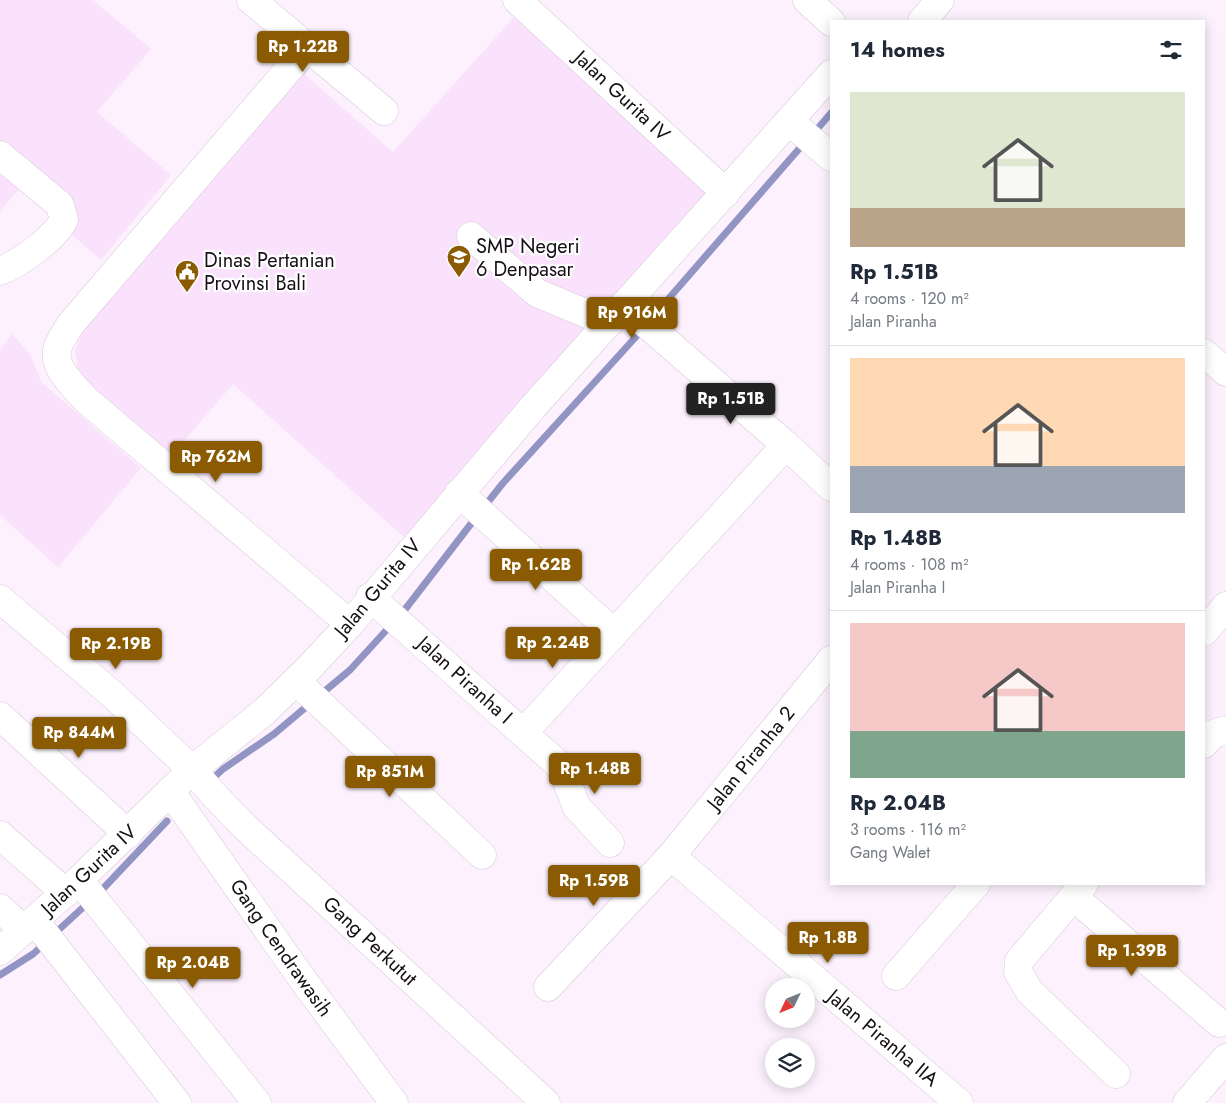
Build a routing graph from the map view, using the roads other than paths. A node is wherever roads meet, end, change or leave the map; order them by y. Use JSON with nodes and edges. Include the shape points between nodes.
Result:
{"nodes":[{"id":1,"x":250,"y":0,"type":"edge"},
{"id":2,"x":517,"y":0,"type":"edge"},
{"id":3,"x":807,"y":0,"type":"edge"},
{"id":4,"x":940,"y":0,"type":"edge"},
{"id":5,"x":923,"y":20,"type":"edge"},
{"id":6,"x":830,"y":21,"type":"edge"},
{"id":7,"x":307,"y":48,"type":"junction"},
{"id":8,"x":830,"y":75,"type":"edge"},
{"id":9,"x":384,"y":111,"type":"dead end"},
{"id":10,"x":794,"y":125,"type":"junction"},
{"id":11,"x":825,"y":151,"type":"edge"},
{"id":12,"x":0,"y":155,"type":"edge"},
{"id":13,"x":726,"y":193,"type":"junction"},
{"id":14,"x":471,"y":236,"type":"dead end"},
{"id":15,"x":0,"y":270,"type":"edge"},
{"id":16,"x":622,"y":313,"type":"junction"},
{"id":17,"x":1205,"y":354,"type":"edge"},
{"id":18,"x":1226,"y":372,"type":"edge"},
{"id":19,"x":786,"y":445,"type":"junction"},
{"id":20,"x":830,"y":486,"type":"edge"},
{"id":21,"x":471,"y":504,"type":"junction"},
{"id":22,"x":0,"y":599,"type":"edge"},
{"id":23,"x":373,"y":600,"type":"junction"},
{"id":24,"x":1226,"y":606,"type":"edge"},
{"id":25,"x":350,"y":624,"type":"junction"},
{"id":26,"x":1205,"y":631,"type":"edge"},
{"id":27,"x":614,"y":633,"type":"junction"},
{"id":28,"x":830,"y":661,"type":"edge"},
{"id":29,"x":298,"y":683,"type":"junction"},
{"id":30,"x":0,"y":716,"type":"edge"},
{"id":31,"x":1226,"y":730,"type":"edge"},
{"id":32,"x":523,"y":733,"type":"junction"},
{"id":33,"x":1205,"y":743,"type":"edge"},
{"id":34,"x":195,"y":772,"type":"junction"},
{"id":35,"x":170,"y":791,"type":"junction"},
{"id":36,"x":128,"y":834,"type":"junction"},
{"id":37,"x":0,"y":835,"type":"edge"},
{"id":38,"x":610,"y":843,"type":"dead end"},
{"id":39,"x":482,"y":855,"type":"dead end"},
{"id":40,"x":671,"y":856,"type":"junction"},
{"id":41,"x":975,"y":885,"type":"edge"},
{"id":42,"x":82,"y":890,"type":"junction"},
{"id":43,"x":1079,"y":890,"type":"edge"},
{"id":44,"x":0,"y":908,"type":"edge"},
{"id":45,"x":33,"y":926,"type":"junction"},
{"id":46,"x":0,"y":951,"type":"edge"},
{"id":47,"x":896,"y":976,"type":"dead end"},
{"id":48,"x":548,"y":987,"type":"dead end"},
{"id":49,"x":1220,"y":1024,"type":"dead end"},
{"id":50,"x":1226,"y":1058,"type":"edge"},
{"id":51,"x":1116,"y":1074,"type":"dead end"},
{"id":52,"x":177,"y":1103,"type":"edge"},
{"id":53,"x":257,"y":1103,"type":"edge"},
{"id":54,"x":394,"y":1103,"type":"edge"},
{"id":55,"x":546,"y":1103,"type":"edge"},
{"id":56,"x":959,"y":1103,"type":"edge"},
{"id":57,"x":1187,"y":1103,"type":"edge"}],
"edges":[{"from":1,"to":7,"type":"street"},
{"from":2,"to":13,"type":"street","name":"Jalan Gurita IV"},
{"from":3,"to":6,"type":"street"},
{"from":4,"to":5,"type":"street"},
{"from":7,"to":9,"type":"street"},
{"from":7,"to":25,"type":"street","via":[[81,311],[56,350],[62,371],[84,399]]},
{"from":8,"to":10,"type":"street","name":"Jalan Gurita IV"},
{"from":10,"to":11,"type":"street"},
{"from":10,"to":13,"type":"street","name":"Jalan Gurita IV"},
{"from":12,"to":15,"type":"street","via":[[60,204],[64,220],[59,228],[16,264]]},
{"from":13,"to":16,"type":"street","name":"Jalan Gurita IV"},
{"from":14,"to":16,"type":"street","via":[[536,294]]},
{"from":16,"to":19,"type":"street","via":[[658,334]]},
{"from":16,"to":21,"type":"street","name":"Jalan Gurita IV"},
{"from":17,"to":18,"type":"street"},
{"from":19,"to":20,"type":"street"},
{"from":19,"to":27,"type":"street"},
{"from":21,"to":23,"type":"street","name":"Jalan Gurita IV"},
{"from":21,"to":27,"type":"street"},
{"from":22,"to":34,"type":"street","name":"Gang Perkutut","via":[[112,694]]},
{"from":23,"to":25,"type":"street","name":"Jalan Gurita IV"},
{"from":23,"to":32,"type":"street","name":"Jalan Piranha I"},
{"from":24,"to":26,"type":"street"},
{"from":25,"to":29,"type":"street","name":"Jalan Gurita IV"},
{"from":27,"to":32,"type":"street"},
{"from":28,"to":40,"type":"street","name":"Jalan Piranha 2"},
{"from":29,"to":34,"type":"street","name":"Jalan Gurita IV"},
{"from":29,"to":39,"type":"street"},
{"from":30,"to":36,"type":"street"},
{"from":31,"to":33,"type":"street","via":[[1213,734]]},
{"from":32,"to":38,"type":"street","name":"Jalan Piranha I","via":[[559,765],[576,806]]},
{"from":34,"to":35,"type":"street","name":"Jalan Gurita IV"},
{"from":34,"to":55,"type":"street","name":"Gang Perkutut","via":[[215,796]]},
{"from":35,"to":36,"type":"street","name":"Jalan Gurita IV"},
{"from":35,"to":54,"type":"street","name":"Gang Cendrawasih","via":[[302,980]]},
{"from":36,"to":42,"type":"street","name":"Jalan Gurita IV"},
{"from":37,"to":42,"type":"street"},
{"from":40,"to":48,"type":"street","name":"Jalan Piranha 2"},
{"from":40,"to":56,"type":"street","name":"Jalan Piranha IIA"},
{"from":41,"to":47,"type":"street"},
{"from":42,"to":45,"type":"street","name":"Jalan Gurita IV"},
{"from":42,"to":53,"type":"street"},
{"from":43,"to":49,"type":"street"},
{"from":43,"to":51,"type":"street","via":[[1019,961],[1018,972],[1030,992]]},
{"from":44,"to":45,"type":"street"},
{"from":45,"to":46,"type":"street","name":"Jalan Gurita IV"},
{"from":45,"to":52,"type":"street","via":[[59,953]]},
{"from":50,"to":57,"type":"street"}]}
